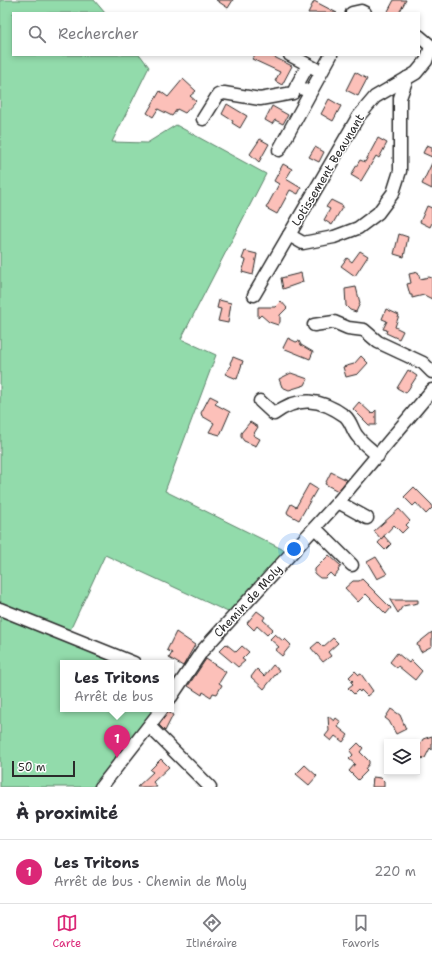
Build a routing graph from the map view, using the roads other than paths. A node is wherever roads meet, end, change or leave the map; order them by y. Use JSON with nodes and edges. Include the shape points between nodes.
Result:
{"nodes":[{"id":1,"x":420,"y":37,"type":"edge"},
{"id":2,"x":431,"y":47,"type":"edge"},
{"id":3,"x":292,"y":56,"type":"edge"},
{"id":4,"x":330,"y":56,"type":"edge"},
{"id":5,"x":308,"y":65,"type":"junction"},
{"id":6,"x":322,"y":72,"type":"junction"},
{"id":7,"x":407,"y":78,"type":"junction"},
{"id":8,"x":297,"y":85,"type":"junction"},
{"id":9,"x":311,"y":93,"type":"junction"},
{"id":10,"x":203,"y":119,"type":"dead end"},
{"id":11,"x":279,"y":150,"type":"dead end"},
{"id":12,"x":289,"y":235,"type":"junction"},
{"id":13,"x":254,"y":294,"type":"dead end"},
{"id":14,"x":314,"y":325,"type":"dead end"},
{"id":15,"x":432,"y":372,"type":"edge"},
{"id":16,"x":432,"y":390,"type":"edge"},
{"id":17,"x":260,"y":401,"type":"dead end"},
{"id":18,"x":378,"y":456,"type":"junction"},
{"id":19,"x":338,"y":502,"type":"junction"},
{"id":20,"x":367,"y":518,"type":"dead end"},
{"id":21,"x":315,"y":528,"type":"junction"},
{"id":22,"x":352,"y":565,"type":"dead end"},
{"id":23,"x":0,"y":609,"type":"edge"},
{"id":24,"x":127,"y":660,"type":"edge"},
{"id":25,"x":176,"y":680,"type":"edge"},
{"id":26,"x":160,"y":712,"type":"edge"},
{"id":27,"x":149,"y":726,"type":"junction"},
{"id":28,"x":102,"y":787,"type":"edge"},
{"id":29,"x":209,"y":787,"type":"edge"}],
"edges":[{"from":1,"to":2,"type":"street"},
{"from":2,"to":7,"type":"street","name":"Lotissement Beaunant","via":[[426,60],[416,73]]},
{"from":3,"to":5,"type":"street"},
{"from":4,"to":6,"type":"street"},
{"from":5,"to":6,"type":"street"},
{"from":5,"to":8,"type":"street"},
{"from":6,"to":9,"type":"street"},
{"from":7,"to":12,"type":"street","name":"Lotissement Beaunant","via":[[375,97],[358,117]]},
{"from":7,"to":12,"type":"street","name":"Lotissement Beaunant","via":[[400,98],[400,171],[393,193],[378,213],[358,228],[334,238],[304,243]]},
{"from":8,"to":9,"type":"street"},
{"from":8,"to":10,"type":"street","via":[[293,93],[260,99],[224,93],[218,95]]},
{"from":9,"to":11,"type":"street"},
{"from":12,"to":13,"type":"street","name":"Lotissement Beaunant"},
{"from":14,"to":15,"type":"street","via":[[334,322],[348,328],[364,330],[378,342],[423,363]]},
{"from":16,"to":18,"type":"street","name":"Chemin de Moly"},
{"from":17,"to":18,"type":"street","via":[[274,414],[286,405],[305,400],[324,405],[345,416],[351,422],[357,436]]},
{"from":18,"to":19,"type":"street","name":"Chemin de Moly","via":[[349,486]]},
{"from":19,"to":20,"type":"street"},
{"from":19,"to":21,"type":"street","name":"Chemin de Moly"},
{"from":21,"to":22,"type":"street"},
{"from":21,"to":25,"type":"street","name":"Chemin de Moly"},
{"from":23,"to":24,"type":"street"},
{"from":26,"to":27,"type":"street"},
{"from":27,"to":28,"type":"street"},
{"from":27,"to":29,"type":"street"}]}
